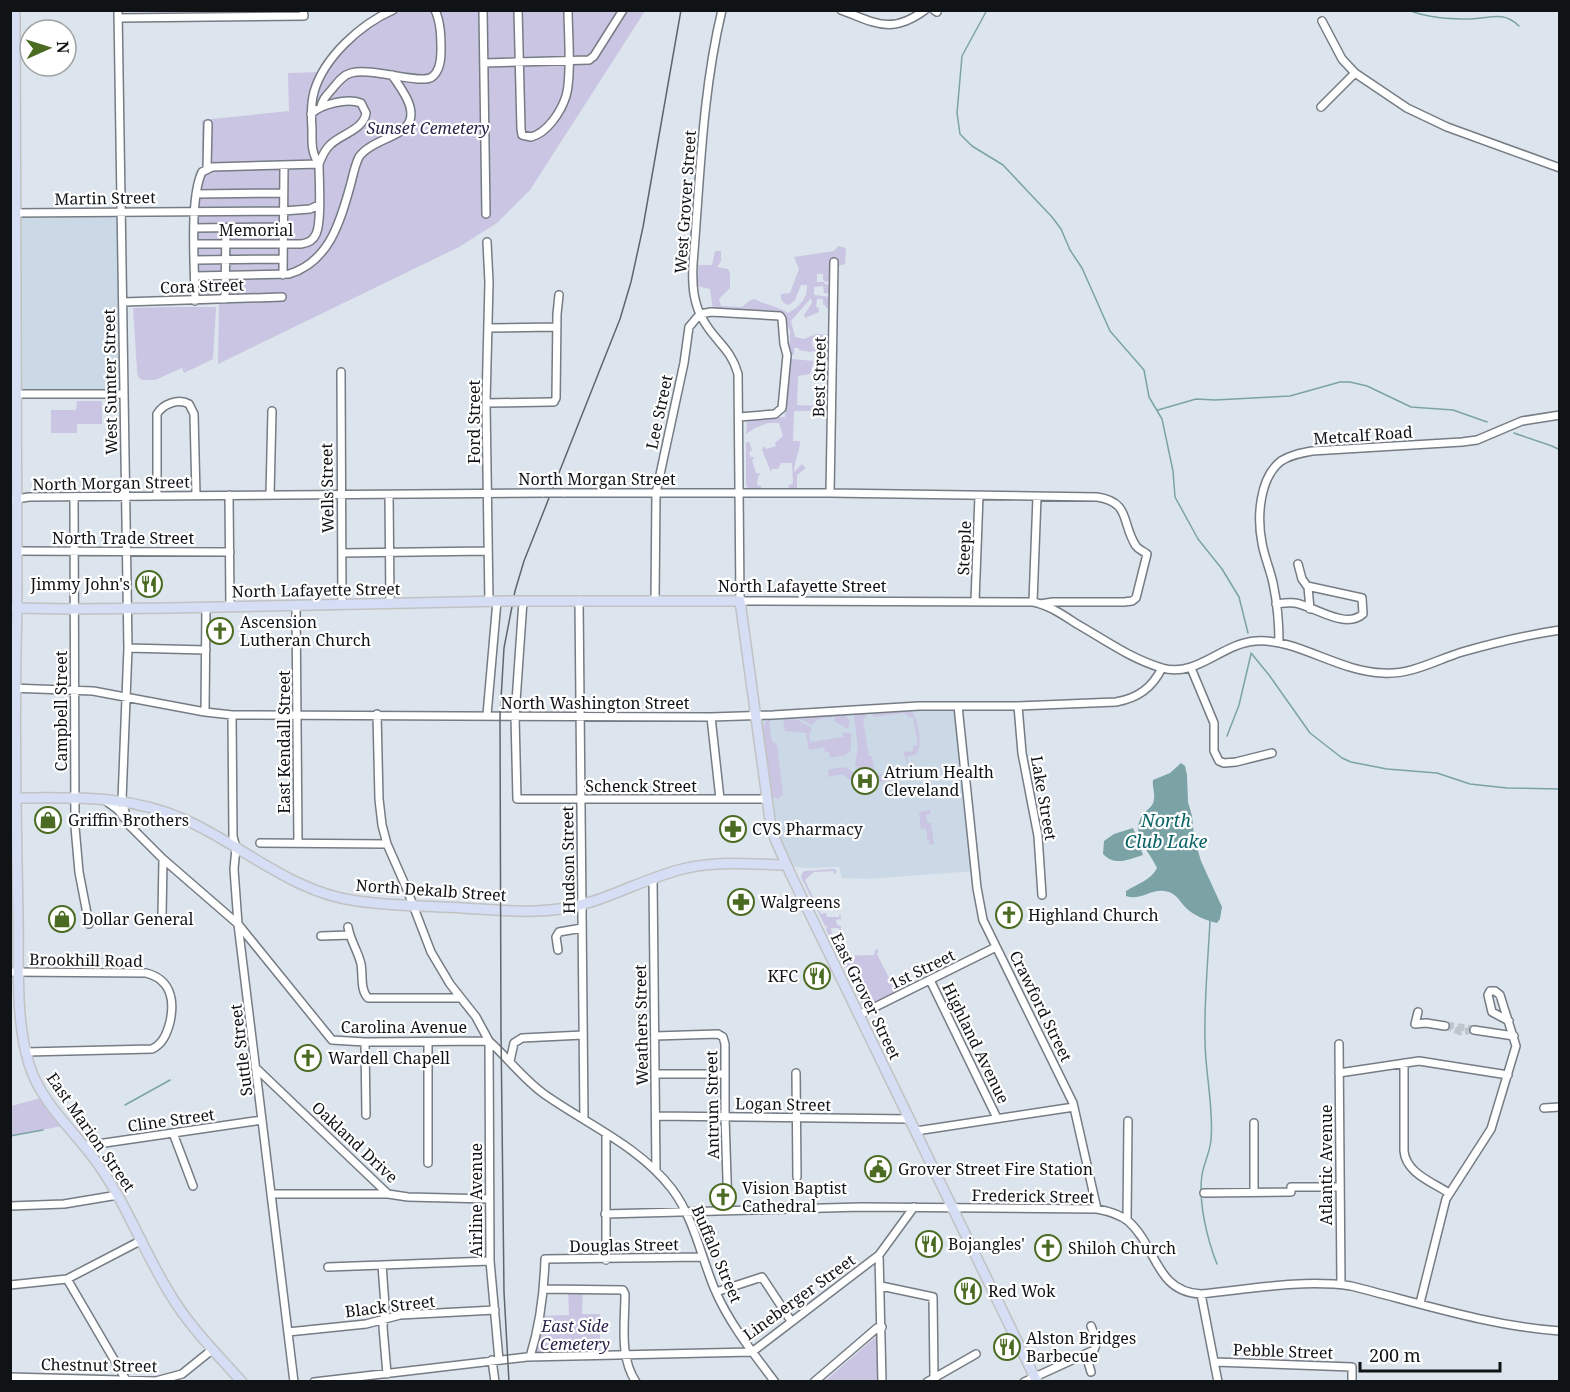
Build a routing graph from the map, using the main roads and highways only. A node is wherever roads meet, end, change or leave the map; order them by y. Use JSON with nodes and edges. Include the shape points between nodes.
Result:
{"nodes":[{"id":1,"x":15,"y":10,"type":"edge"},
{"id":2,"x":13,"y":213,"type":"edge"},
{"id":3,"x":13,"y":346,"type":"edge"},
{"id":4,"x":13,"y":394,"type":"edge"},
{"id":5,"x":13,"y":443,"type":"edge"},
{"id":6,"x":13,"y":500,"type":"edge"},
{"id":7,"x":740,"y":601,"type":"joint"},
{"id":8,"x":14,"y":608,"type":"edge"},
{"id":9,"x":13,"y":688,"type":"edge"},
{"id":10,"x":13,"y":746,"type":"edge"},
{"id":11,"x":13,"y":798,"type":"edge"},
{"id":12,"x":14,"y":853,"type":"edge"},
{"id":13,"x":786,"y":865,"type":"junction"},
{"id":14,"x":15,"y":972,"type":"edge"},
{"id":15,"x":1036,"y":1379,"type":"edge"},
{"id":16,"x":242,"y":1382,"type":"edge"}],
"edges":[{"from":1,"to":2,"type":"main road","name":"East Marion Street"},
{"from":2,"to":3,"type":"main road","name":"East Marion Street"},
{"from":3,"to":4,"type":"main road","name":"East Marion Street"},
{"from":4,"to":5,"type":"main road","name":"East Marion Street"},
{"from":5,"to":6,"type":"main road","name":"East Marion Street"},
{"from":6,"to":8,"type":"main road","name":"East Marion Street"},
{"from":7,"to":8,"type":"main road","name":"North Lafayette Street","bridge":true},
{"from":7,"to":13,"type":"main road","name":"East Grover Street","via":[[766,799]]},
{"from":8,"to":9,"type":"main road","name":"East Marion Street"},
{"from":9,"to":10,"type":"main road","name":"East Marion Street"},
{"from":10,"to":11,"type":"main road","name":"East Marion Street"},
{"from":11,"to":12,"type":"main road","name":"East Marion Street"},
{"from":11,"to":13,"type":"main road","name":"North Dekalb Street","via":[[122,800],[181,818],[303,885],[335,897],[375,903],[531,912],[582,905],[684,868],[710,864]]},
{"from":12,"to":14,"type":"main road","name":"East Marion Street"},
{"from":13,"to":15,"type":"main road","name":"East Grover Street"},
{"from":14,"to":16,"type":"main road","name":"East Marion Street","via":[[33,1076],[118,1195],[176,1303]]}]}
